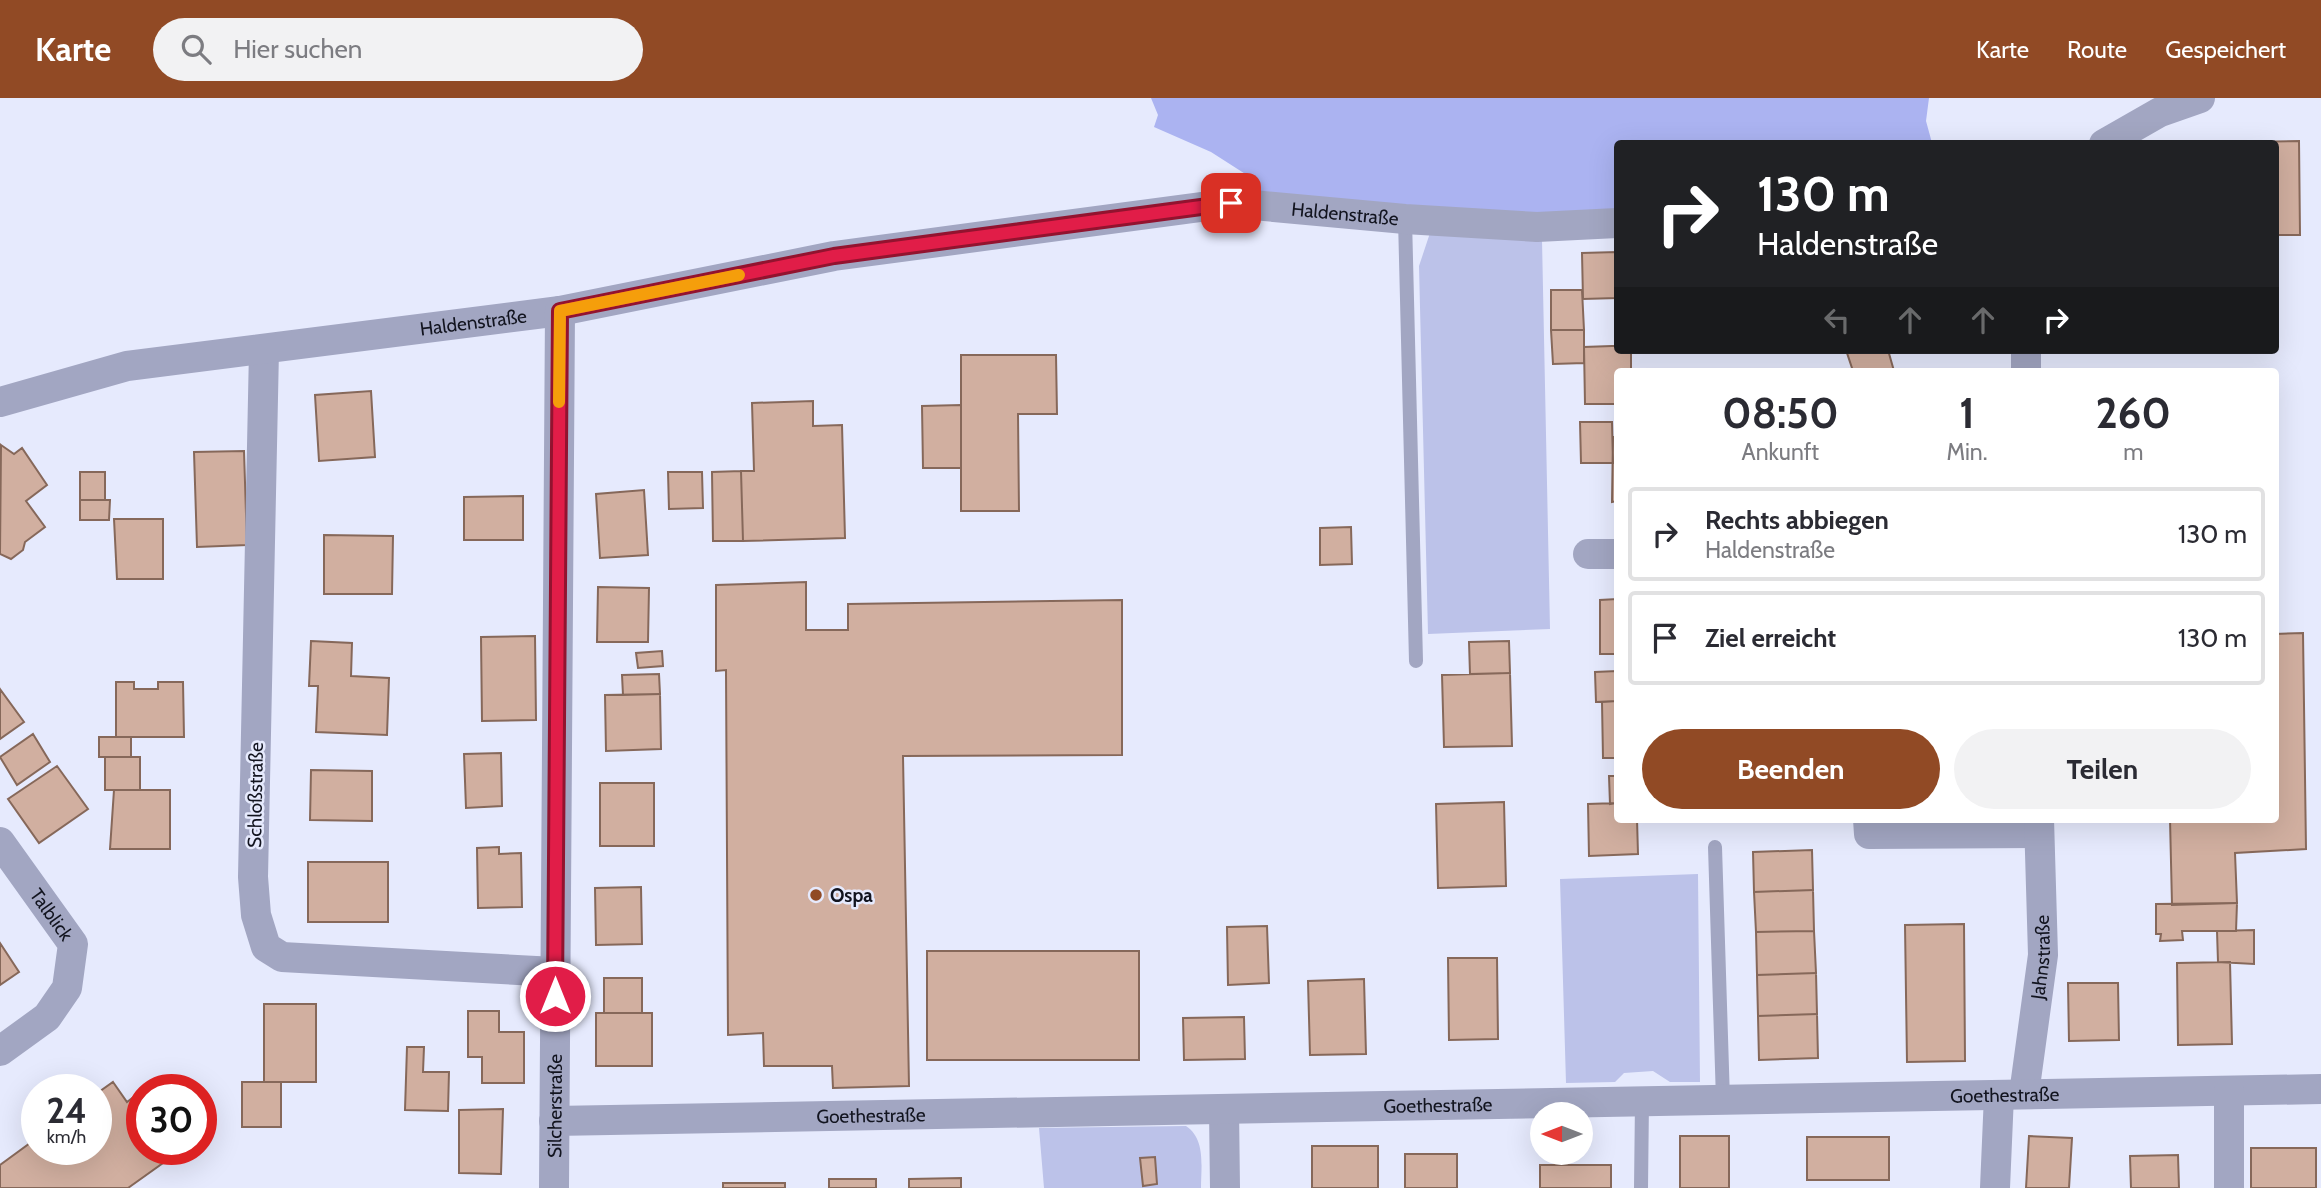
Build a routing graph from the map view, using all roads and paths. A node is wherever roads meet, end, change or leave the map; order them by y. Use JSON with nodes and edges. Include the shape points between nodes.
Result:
{"nodes":[{"id":1,"x":2200,"y":98,"type":"edge"},
{"id":2,"x":2111,"y":140,"type":"edge"},
{"id":3,"x":1405,"y":219,"type":"junction"},
{"id":4,"x":1614,"y":223,"type":"edge"},
{"id":5,"x":560,"y":311,"type":"junction"},
{"id":6,"x":264,"y":350,"type":"junction"},
{"id":7,"x":0,"y":402,"type":"edge"},
{"id":8,"x":1588,"y":554,"type":"dead end"},
{"id":9,"x":1614,"y":554,"type":"edge"},
{"id":10,"x":1416,"y":661,"type":"dead end"},
{"id":11,"x":1868,"y":823,"type":"edge"},
{"id":12,"x":2039,"y":826,"type":"edge"},
{"id":13,"x":0,"y":842,"type":"edge"},
{"id":14,"x":1715,"y":847,"type":"dead end"},
{"id":15,"x":555,"y":972,"type":"junction"},
{"id":16,"x":0,"y":1051,"type":"edge"},
{"id":17,"x":2321,"y":1089,"type":"edge"},
{"id":18,"x":2229,"y":1091,"type":"junction"},
{"id":19,"x":2011,"y":1095,"type":"junction"},
{"id":20,"x":1723,"y":1100,"type":"junction"},
{"id":21,"x":1642,"y":1101,"type":"junction"},
{"id":22,"x":1224,"y":1109,"type":"junction"},
{"id":23,"x":554,"y":1121,"type":"junction"},
{"id":24,"x":554,"y":1188,"type":"edge"},
{"id":25,"x":1225,"y":1188,"type":"edge"},
{"id":26,"x":1641,"y":1188,"type":"edge"},
{"id":27,"x":1995,"y":1188,"type":"edge"},
{"id":28,"x":2229,"y":1188,"type":"edge"}],
"edges":[{"from":1,"to":2,"type":"street","via":[[2160,113]]},
{"from":3,"to":4,"type":"street","name":"Haldenstraße","via":[[1537,227]]},
{"from":3,"to":5,"type":"street","name":"Haldenstraße","via":[[1231,203],[834,256]]},
{"from":3,"to":10,"type":"lane"},
{"from":5,"to":6,"type":"street","name":"Haldenstraße"},
{"from":5,"to":15,"type":"street","name":"Silcherstraße"},
{"from":6,"to":7,"type":"street","name":"Haldenstraße","via":[[127,366]]},
{"from":6,"to":15,"type":"street","name":"Schloßstraße","via":[[253,877],[265,947],[282,957]]},
{"from":8,"to":9,"type":"street"},
{"from":11,"to":12,"type":"street","via":[[1869,834]]},
{"from":12,"to":19,"type":"street","name":"Jahnstraße","via":[[2042,955]]},
{"from":13,"to":16,"type":"street","name":"Talblick","via":[[73,944],[67,988],[47,1017]]},
{"from":14,"to":20,"type":"lane"},
{"from":15,"to":23,"type":"street","name":"Silcherstraße"},
{"from":17,"to":18,"type":"street","name":"Goethestraße"},
{"from":18,"to":19,"type":"street","name":"Goethestraße"},
{"from":18,"to":28,"type":"street"},
{"from":19,"to":20,"type":"street","name":"Goethestraße"},
{"from":19,"to":27,"type":"street","name":"Jahnstraße"},
{"from":20,"to":21,"type":"street","name":"Goethestraße"},
{"from":21,"to":22,"type":"street","name":"Goethestraße"},
{"from":21,"to":26,"type":"lane"},
{"from":22,"to":23,"type":"street","name":"Goethestraße"},
{"from":22,"to":25,"type":"street"},
{"from":23,"to":24,"type":"street","name":"Silcherstraße"}]}
